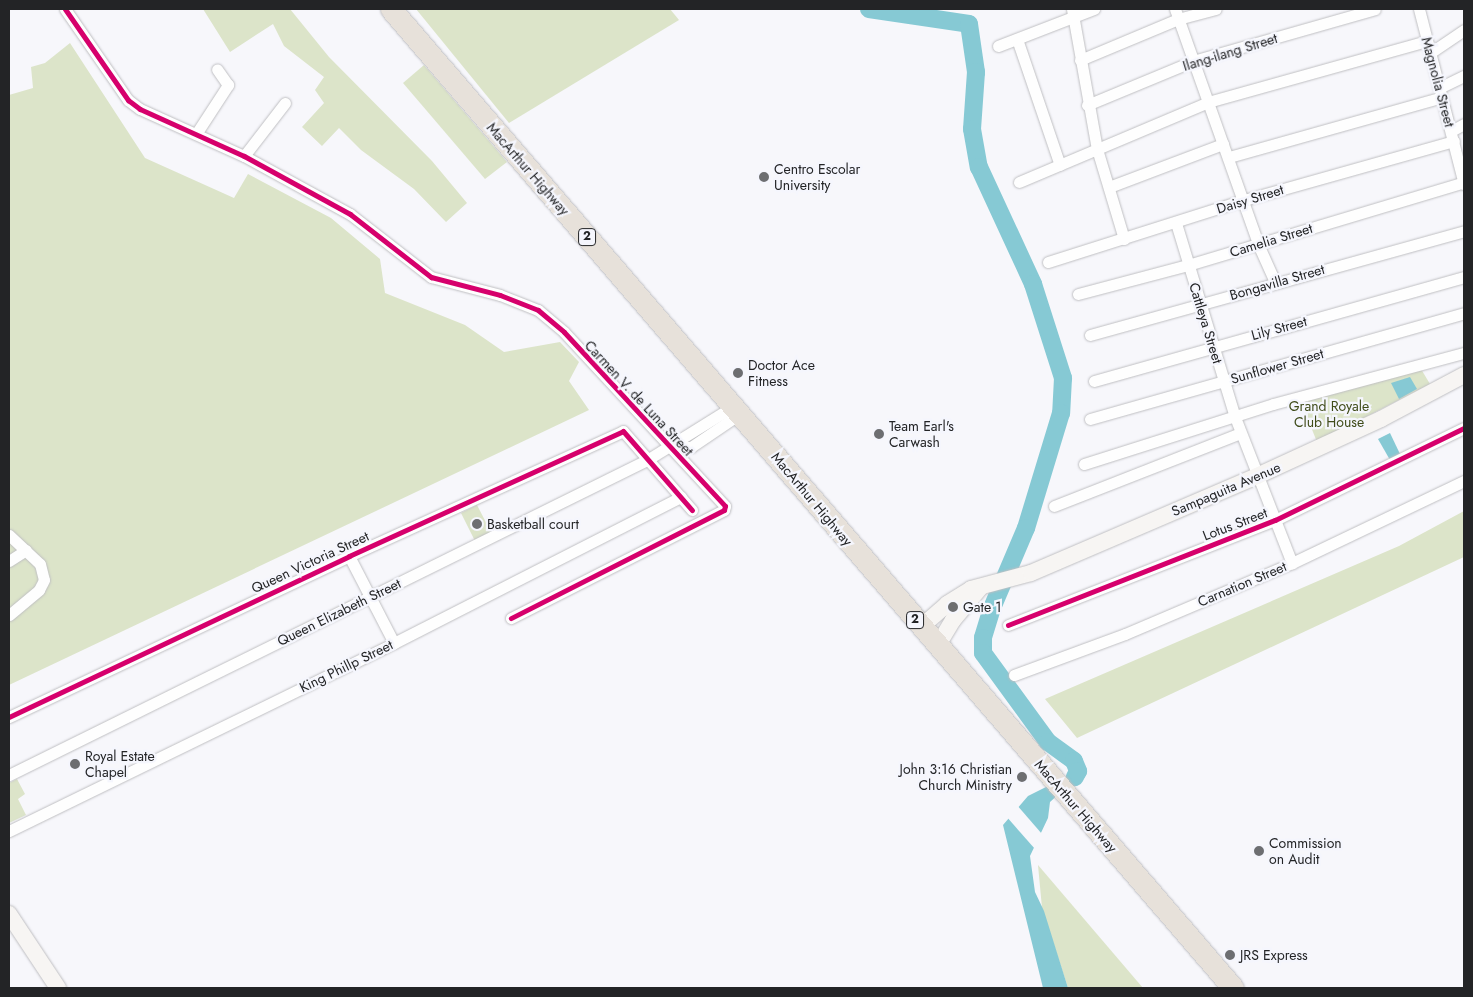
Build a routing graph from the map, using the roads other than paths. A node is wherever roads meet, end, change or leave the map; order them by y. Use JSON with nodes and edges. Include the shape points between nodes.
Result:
{"nodes":[{"id":1,"x":65,"y":9,"type":"edge"},
{"id":2,"x":391,"y":9,"type":"edge"},
{"id":3,"x":1094,"y":9,"type":"edge"},
{"id":4,"x":1216,"y":9,"type":"edge"},
{"id":5,"x":1375,"y":9,"type":"edge"},
{"id":6,"x":1419,"y":9,"type":"edge"},
{"id":7,"x":1072,"y":13,"type":"edge"},
{"id":8,"x":1176,"y":14,"type":"edge"},
{"id":9,"x":1464,"y":30,"type":"edge"},
{"id":10,"x":1017,"y":39,"type":"junction"},
{"id":11,"x":1426,"y":41,"type":"junction"},
{"id":12,"x":998,"y":46,"type":"dead end"},
{"id":13,"x":1430,"y":53,"type":"junction"},
{"id":14,"x":1080,"y":60,"type":"junction"},
{"id":15,"x":1193,"y":61,"type":"junction"},
{"id":16,"x":217,"y":69,"type":"dead end"},
{"id":17,"x":1464,"y":76,"type":"edge"},
{"id":18,"x":1440,"y":92,"type":"junction"},
{"id":19,"x":1208,"y":102,"type":"junction"},
{"id":20,"x":285,"y":103,"type":"dead end"},
{"id":21,"x":1087,"y":105,"type":"junction"},
{"id":22,"x":1464,"y":124,"type":"edge"},
{"id":23,"x":196,"y":134,"type":"junction"},
{"id":24,"x":1452,"y":136,"type":"junction"},
{"id":25,"x":1223,"y":144,"type":"junction"},
{"id":26,"x":1096,"y":149,"type":"junction"},
{"id":27,"x":244,"y":156,"type":"junction"},
{"id":28,"x":1229,"y":157,"type":"junction"},
{"id":29,"x":1060,"y":164,"type":"junction"},
{"id":30,"x":1463,"y":177,"type":"edge"},
{"id":31,"x":1019,"y":182,"type":"dead end"},
{"id":32,"x":1109,"y":187,"type":"junction"},
{"id":33,"x":1244,"y":200,"type":"junction"},
{"id":34,"x":1176,"y":223,"type":"junction"},
{"id":35,"x":1464,"y":231,"type":"edge"},
{"id":36,"x":1124,"y":239,"type":"junction"},
{"id":37,"x":1258,"y":244,"type":"junction"},
{"id":38,"x":1048,"y":262,"type":"dead end"},
{"id":39,"x":1188,"y":265,"type":"junction"},
{"id":40,"x":1464,"y":277,"type":"edge"},
{"id":41,"x":1274,"y":282,"type":"junction"},
{"id":42,"x":1078,"y":294,"type":"dead end"},
{"id":43,"x":1199,"y":304,"type":"junction"},
{"id":44,"x":1464,"y":313,"type":"edge"},
{"id":45,"x":1090,"y":334,"type":"dead end"},
{"id":46,"x":1213,"y":346,"type":"junction"},
{"id":47,"x":1464,"y":353,"type":"edge"},
{"id":48,"x":1464,"y":375,"type":"edge"},
{"id":49,"x":1094,"y":381,"type":"dead end"},
{"id":50,"x":1224,"y":381,"type":"junction"},
{"id":51,"x":735,"y":411,"type":"junction"},
{"id":52,"x":1235,"y":417,"type":"junction"},
{"id":53,"x":1090,"y":419,"type":"dead end"},
{"id":54,"x":704,"y":426,"type":"junction"},
{"id":55,"x":1464,"y":428,"type":"edge"},
{"id":56,"x":1240,"y":433,"type":"junction"},
{"id":57,"x":712,"y":435,"type":"junction"},
{"id":58,"x":668,"y":447,"type":"junction"},
{"id":59,"x":647,"y":460,"type":"junction"},
{"id":60,"x":1084,"y":464,"type":"dead end"},
{"id":61,"x":1257,"y":476,"type":"junction"},
{"id":62,"x":1464,"y":482,"type":"edge"},
{"id":63,"x":681,"y":497,"type":"junction"},
{"id":64,"x":1054,"y":506,"type":"dead end"},
{"id":65,"x":692,"y":510,"type":"dead end"},
{"id":66,"x":1275,"y":520,"type":"junction"},
{"id":67,"x":9,"y":535,"type":"edge"},
{"id":68,"x":26,"y":550,"type":"junction"},
{"id":69,"x":348,"y":556,"type":"junction"},
{"id":70,"x":9,"y":561,"type":"edge"},
{"id":71,"x":1292,"y":563,"type":"junction"},
{"id":72,"x":985,"y":585,"type":"junction"},
{"id":73,"x":368,"y":597,"type":"junction"},
{"id":74,"x":9,"y":615,"type":"edge"},
{"id":75,"x":511,"y":618,"type":"dead end"},
{"id":76,"x":1008,"y":625,"type":"dead end"},
{"id":77,"x":922,"y":627,"type":"junction"},
{"id":78,"x":394,"y":643,"type":"junction"},
{"id":79,"x":938,"y":645,"type":"junction"},
{"id":80,"x":1014,"y":674,"type":"dead end"},
{"id":81,"x":9,"y":717,"type":"edge"},
{"id":82,"x":9,"y":775,"type":"edge"},
{"id":83,"x":9,"y":831,"type":"edge"},
{"id":84,"x":9,"y":914,"type":"edge"},
{"id":85,"x":58,"y":988,"type":"edge"},
{"id":86,"x":1233,"y":988,"type":"edge"}],
"edges":[{"from":1,"to":23,"type":"street","name":"Carmen V. de Luna Street","via":[[128,100],[140,109]]},
{"from":2,"to":51,"type":"highway","name":"MacArthur Highway","number":"2"},
{"from":3,"to":7,"type":"street"},
{"from":4,"to":8,"type":"street"},
{"from":5,"to":15,"type":"street","name":"Ilang-ilang Street"},
{"from":6,"to":11,"type":"street","name":"Magnolia Street"},
{"from":7,"to":10,"type":"street"},
{"from":7,"to":14,"type":"street"},
{"from":8,"to":14,"type":"street"},
{"from":8,"to":15,"type":"street"},
{"from":9,"to":13,"type":"street"},
{"from":10,"to":12,"type":"street"},
{"from":10,"to":29,"type":"street"},
{"from":11,"to":13,"type":"street","name":"Magnolia Street"},
{"from":11,"to":19,"type":"street"},
{"from":13,"to":18,"type":"street","name":"Magnolia Street"},
{"from":14,"to":21,"type":"street"},
{"from":15,"to":19,"type":"street"},
{"from":15,"to":21,"type":"street","name":"Ilang-ilang Street"},
{"from":16,"to":23,"type":"street","via":[[228,84]]},
{"from":17,"to":18,"type":"street"},
{"from":18,"to":24,"type":"street","name":"Magnolia Street"},
{"from":18,"to":28,"type":"street"},
{"from":19,"to":25,"type":"street"},
{"from":19,"to":26,"type":"street"},
{"from":20,"to":27,"type":"street"},
{"from":21,"to":26,"type":"street"},
{"from":22,"to":24,"type":"street","name":"Daisy Street"},
{"from":23,"to":27,"type":"street","name":"Carmen V. de Luna Street"},
{"from":24,"to":30,"type":"street","name":"Magnolia Street"},
{"from":24,"to":33,"type":"street","name":"Daisy Street"},
{"from":25,"to":28,"type":"street"},
{"from":25,"to":32,"type":"street"},
{"from":26,"to":29,"type":"street"},
{"from":26,"to":32,"type":"street"},
{"from":27,"to":58,"type":"street","name":"Carmen V. de Luna Street","via":[[350,214],[432,277],[500,295],[538,310],[564,332]]},
{"from":28,"to":33,"type":"street"},
{"from":29,"to":31,"type":"street"},
{"from":30,"to":37,"type":"street","name":"Camelia Street"},
{"from":32,"to":36,"type":"street"},
{"from":33,"to":34,"type":"street","name":"Daisy Street"},
{"from":33,"to":37,"type":"street"},
{"from":34,"to":36,"type":"street","name":"Daisy Street"},
{"from":34,"to":39,"type":"street","name":"Cattleya Street"},
{"from":35,"to":41,"type":"street","name":"Bongavilla Street"},
{"from":36,"to":38,"type":"street","name":"Daisy Street"},
{"from":37,"to":39,"type":"street","name":"Camelia Street"},
{"from":37,"to":41,"type":"street"},
{"from":39,"to":42,"type":"street","name":"Camelia Street"},
{"from":39,"to":43,"type":"street","name":"Cattleya Street"},
{"from":40,"to":46,"type":"street","name":"Lily Street"},
{"from":41,"to":43,"type":"street","name":"Bongavilla Street"},
{"from":43,"to":45,"type":"street","name":"Bongavilla Street"},
{"from":43,"to":46,"type":"street","name":"Cattleya Street"},
{"from":44,"to":50,"type":"street","name":"Sunflower Street"},
{"from":46,"to":49,"type":"street","name":"Lily Street"},
{"from":46,"to":50,"type":"street","name":"Cattleya Street"},
{"from":47,"to":52,"type":"street"},
{"from":48,"to":61,"type":"main road","name":"Sampaguita Avenue","via":[[1381,419]]},
{"from":50,"to":52,"type":"street","name":"Cattleya Street"},
{"from":50,"to":53,"type":"street","name":"Sunflower Street"},
{"from":51,"to":54,"type":"street","name":"Queen Elizabeth Street"},
{"from":51,"to":57,"type":"street","name":"Queen Elizabeth Street"},
{"from":51,"to":77,"type":"highway","name":"MacArthur Highway","number":"2"},
{"from":52,"to":56,"type":"street","name":"Cattleya Street"},
{"from":52,"to":60,"type":"street"},
{"from":54,"to":57,"type":"street"},
{"from":54,"to":58,"type":"street","name":"Queen Elizabeth Street"},
{"from":55,"to":66,"type":"street","name":"Lotus Street"},
{"from":56,"to":61,"type":"street","name":"Cattleya Street"},
{"from":56,"to":64,"type":"street"},
{"from":57,"to":58,"type":"street","name":"Queen Elizabeth Street","via":[[685,449]]},
{"from":58,"to":59,"type":"street","name":"Queen Elizabeth Street"},
{"from":58,"to":75,"type":"street","name":"Carmen V. de Luna Street","via":[[725,506],[724,510]]},
{"from":59,"to":63,"type":"street"},
{"from":59,"to":69,"type":"street","name":"Queen Victoria Street","via":[[623,431]]},
{"from":59,"to":73,"type":"street","name":"Queen Elizabeth Street"},
{"from":61,"to":66,"type":"street","name":"Cattleya Street"},
{"from":61,"to":72,"type":"main road","name":"Sampaguita Avenue","via":[[1013,578]]},
{"from":62,"to":71,"type":"street","name":"Carnation Street"},
{"from":63,"to":65,"type":"street"},
{"from":63,"to":78,"type":"street","name":"King Phillp Street"},
{"from":66,"to":71,"type":"street","name":"Cattleya Street"},
{"from":66,"to":76,"type":"street","name":"Lotus Street"},
{"from":67,"to":68,"type":"street"},
{"from":68,"to":70,"type":"street"},
{"from":68,"to":74,"type":"street","via":[[40,564],[44,580],[39,590]]},
{"from":69,"to":73,"type":"street"},
{"from":69,"to":81,"type":"street","name":"Queen Victoria Street"},
{"from":71,"to":80,"type":"street","name":"Carnation Street","via":[[1125,634]]},
{"from":72,"to":77,"type":"main road","name":"Sampaguita Avenue","via":[[952,601]]},
{"from":72,"to":79,"type":"main road","via":[[953,620]]},
{"from":73,"to":78,"type":"street"},
{"from":73,"to":82,"type":"street","name":"Queen Elizabeth Street"},
{"from":77,"to":79,"type":"highway","name":"MacArthur Highway","number":"2"},
{"from":78,"to":83,"type":"street","name":"King Phillp Street"},
{"from":79,"to":86,"type":"highway","name":"MacArthur Highway","number":"2"},
{"from":84,"to":85,"type":"main road"}]}
